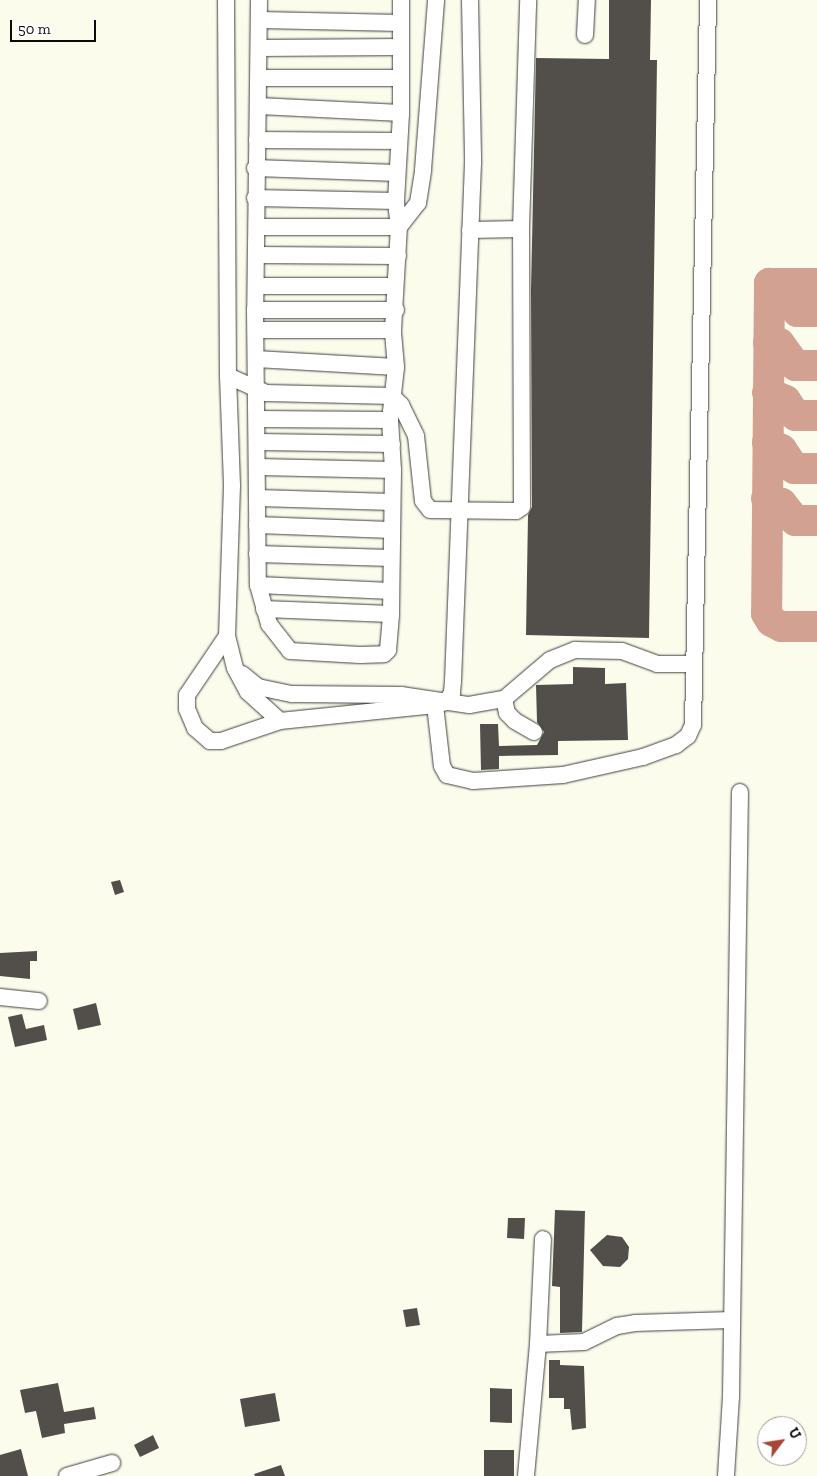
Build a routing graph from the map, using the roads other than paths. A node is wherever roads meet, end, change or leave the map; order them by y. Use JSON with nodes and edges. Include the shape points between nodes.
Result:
{"nodes":[{"id":1,"x":226,"y":0,"type":"edge"},
{"id":2,"x":259,"y":0,"type":"edge"},
{"id":3,"x":401,"y":0,"type":"edge"},
{"id":4,"x":436,"y":0,"type":"edge"},
{"id":5,"x":470,"y":0,"type":"edge"},
{"id":6,"x":528,"y":0,"type":"edge"},
{"id":7,"x":587,"y":0,"type":"edge"},
{"id":8,"x":708,"y":0,"type":"edge"},
{"id":9,"x":260,"y":20,"type":"junction"},
{"id":10,"x":401,"y":23,"type":"junction"},
{"id":11,"x":585,"y":34,"type":"dead end"},
{"id":12,"x":401,"y":47,"type":"junction"},
{"id":13,"x":259,"y":48,"type":"junction"},
{"id":14,"x":259,"y":78,"type":"junction"},
{"id":15,"x":401,"y":78,"type":"junction"},
{"id":16,"x":259,"y":106,"type":"junction"},
{"id":17,"x":401,"y":112,"type":"junction"},
{"id":18,"x":257,"y":140,"type":"junction"},
{"id":19,"x":399,"y":141,"type":"junction"},
{"id":20,"x":255,"y":168,"type":"junction"},
{"id":21,"x":396,"y":173,"type":"junction"},
{"id":22,"x":256,"y":198,"type":"junction"},
{"id":23,"x":396,"y":200,"type":"junction"},
{"id":24,"x":256,"y":227,"type":"junction"},
{"id":25,"x":399,"y":227,"type":"junction"},
{"id":26,"x":521,"y":229,"type":"junction"},
{"id":27,"x":470,"y":230,"type":"junction"},
{"id":28,"x":258,"y":255,"type":"junction"},
{"id":29,"x":398,"y":256,"type":"junction"},
{"id":30,"x":257,"y":286,"type":"junction"},
{"id":31,"x":395,"y":286,"type":"junction"},
{"id":32,"x":255,"y":310,"type":"junction"},
{"id":33,"x":396,"y":310,"type":"junction"},
{"id":34,"x":257,"y":330,"type":"junction"},
{"id":35,"x":393,"y":330,"type":"junction"},
{"id":36,"x":256,"y":359,"type":"junction"},
{"id":37,"x":396,"y":367,"type":"junction"},
{"id":38,"x":228,"y":376,"type":"junction"},
{"id":39,"x":256,"y":390,"type":"junction"},
{"id":40,"x":392,"y":396,"type":"junction"},
{"id":41,"x":257,"y":419,"type":"junction"},
{"id":42,"x":390,"y":420,"type":"junction"},
{"id":43,"x":259,"y":442,"type":"junction"},
{"id":44,"x":392,"y":444,"type":"junction"},
{"id":45,"x":259,"y":467,"type":"junction"},
{"id":46,"x":393,"y":470,"type":"junction"},
{"id":47,"x":258,"y":498,"type":"junction"},
{"id":48,"x":392,"y":502,"type":"junction"},
{"id":49,"x":461,"y":509,"type":"junction"},
{"id":50,"x":257,"y":525,"type":"junction"},
{"id":51,"x":391,"y":530,"type":"junction"},
{"id":52,"x":257,"y":554,"type":"junction"},
{"id":53,"x":391,"y":558,"type":"junction"},
{"id":54,"x":258,"y":585,"type":"junction"},
{"id":55,"x":392,"y":591,"type":"junction"},
{"id":56,"x":264,"y":608,"type":"junction"},
{"id":57,"x":391,"y":614,"type":"junction"},
{"id":58,"x":227,"y":636,"type":"junction"},
{"id":59,"x":694,"y":664,"type":"junction"},
{"id":60,"x":235,"y":668,"type":"junction"},
{"id":61,"x":504,"y":699,"type":"junction"},
{"id":62,"x":440,"y":704,"type":"junction"},
{"id":63,"x":280,"y":721,"type":"junction"},
{"id":64,"x":534,"y":732,"type":"dead end"},
{"id":65,"x":740,"y":792,"type":"dead end"},
{"id":66,"x":0,"y":997,"type":"edge"},
{"id":67,"x":39,"y":1001,"type":"dead end"},
{"id":68,"x":543,"y":1239,"type":"dead end"},
{"id":69,"x":731,"y":1320,"type":"junction"},
{"id":70,"x":538,"y":1344,"type":"junction"},
{"id":71,"x":112,"y":1464,"type":"dead end"},
{"id":72,"x":67,"y":1476,"type":"edge"},
{"id":73,"x":526,"y":1476,"type":"edge"},
{"id":74,"x":726,"y":1476,"type":"edge"}],
"edges":[{"from":1,"to":38,"type":"street"},
{"from":2,"to":9,"type":"street"},
{"from":3,"to":10,"type":"street"},
{"from":4,"to":25,"type":"street","via":[[418,203]]},
{"from":5,"to":27,"type":"street","via":[[473,163]]},
{"from":6,"to":26,"type":"street"},
{"from":7,"to":11,"type":"street"},
{"from":8,"to":59,"type":"street"},
{"from":9,"to":10,"type":"street"},
{"from":9,"to":13,"type":"street"},
{"from":10,"to":12,"type":"street"},
{"from":12,"to":13,"type":"street"},
{"from":12,"to":15,"type":"street"},
{"from":13,"to":14,"type":"street"},
{"from":14,"to":15,"type":"street"},
{"from":14,"to":16,"type":"street"},
{"from":15,"to":17,"type":"street"},
{"from":16,"to":17,"type":"street"},
{"from":16,"to":18,"type":"street"},
{"from":17,"to":19,"type":"street"},
{"from":18,"to":19,"type":"street"},
{"from":18,"to":20,"type":"street"},
{"from":19,"to":21,"type":"street"},
{"from":20,"to":21,"type":"street"},
{"from":20,"to":22,"type":"street"},
{"from":21,"to":23,"type":"street"},
{"from":22,"to":23,"type":"street"},
{"from":22,"to":24,"type":"street"},
{"from":23,"to":25,"type":"street"},
{"from":24,"to":25,"type":"street"},
{"from":24,"to":28,"type":"street"},
{"from":25,"to":29,"type":"street"},
{"from":26,"to":27,"type":"street"},
{"from":26,"to":49,"type":"street","via":[[522,507],[516,512]]},
{"from":27,"to":49,"type":"street","via":[[461,406]]},
{"from":28,"to":29,"type":"street"},
{"from":28,"to":30,"type":"street"},
{"from":29,"to":31,"type":"street"},
{"from":30,"to":31,"type":"street"},
{"from":30,"to":32,"type":"street"},
{"from":31,"to":33,"type":"street"},
{"from":32,"to":33,"type":"street"},
{"from":32,"to":34,"type":"street"},
{"from":33,"to":35,"type":"street"},
{"from":34,"to":35,"type":"street"},
{"from":34,"to":36,"type":"street"},
{"from":35,"to":37,"type":"street"},
{"from":36,"to":37,"type":"street"},
{"from":36,"to":39,"type":"street"},
{"from":37,"to":40,"type":"street"},
{"from":38,"to":39,"type":"street"},
{"from":38,"to":58,"type":"street","via":[[232,486]]},
{"from":39,"to":40,"type":"street"},
{"from":39,"to":41,"type":"street"},
{"from":40,"to":42,"type":"street"},
{"from":40,"to":49,"type":"street","via":[[401,405],[416,436],[423,500],[430,510]]},
{"from":41,"to":42,"type":"street"},
{"from":41,"to":43,"type":"street"},
{"from":42,"to":44,"type":"street"},
{"from":43,"to":44,"type":"street"},
{"from":43,"to":45,"type":"street"},
{"from":44,"to":46,"type":"street"},
{"from":45,"to":46,"type":"street"},
{"from":45,"to":47,"type":"street"},
{"from":46,"to":48,"type":"street"},
{"from":47,"to":48,"type":"street"},
{"from":47,"to":50,"type":"street"},
{"from":48,"to":51,"type":"street"},
{"from":49,"to":62,"type":"street","via":[[452,693]]},
{"from":50,"to":51,"type":"street"},
{"from":50,"to":52,"type":"street"},
{"from":51,"to":53,"type":"street"},
{"from":52,"to":53,"type":"street"},
{"from":52,"to":54,"type":"street"},
{"from":53,"to":55,"type":"street"},
{"from":54,"to":55,"type":"street"},
{"from":54,"to":56,"type":"street"},
{"from":55,"to":57,"type":"street"},
{"from":56,"to":57,"type":"street"},
{"from":56,"to":57,"type":"street","via":[[269,624],[290,651],[337,655],[384,654],[388,650]]},
{"from":58,"to":60,"type":"street"},
{"from":58,"to":63,"type":"street","via":[[187,694],[187,709],[194,728],[210,741],[221,741]]},
{"from":59,"to":61,"type":"street","via":[[657,664],[622,651],[575,650],[550,660]]},
{"from":59,"to":62,"type":"street","via":[[694,715],[688,736],[676,745],[643,757],[563,775],[474,781],[447,775],[442,766]]},
{"from":60,"to":62,"type":"street","via":[[258,687],[281,693],[401,695]]},
{"from":60,"to":63,"type":"street","via":[[248,692]]},
{"from":61,"to":62,"type":"street","via":[[469,705]]},
{"from":61,"to":64,"type":"street","via":[[507,713]]},
{"from":62,"to":63,"type":"street"},
{"from":65,"to":69,"type":"street"},
{"from":66,"to":67,"type":"street"},
{"from":68,"to":70,"type":"street"},
{"from":69,"to":70,"type":"street","via":[[635,1322],[617,1326],[584,1342]]},
{"from":69,"to":74,"type":"street"},
{"from":70,"to":73,"type":"street"},
{"from":71,"to":72,"type":"street"}]}
